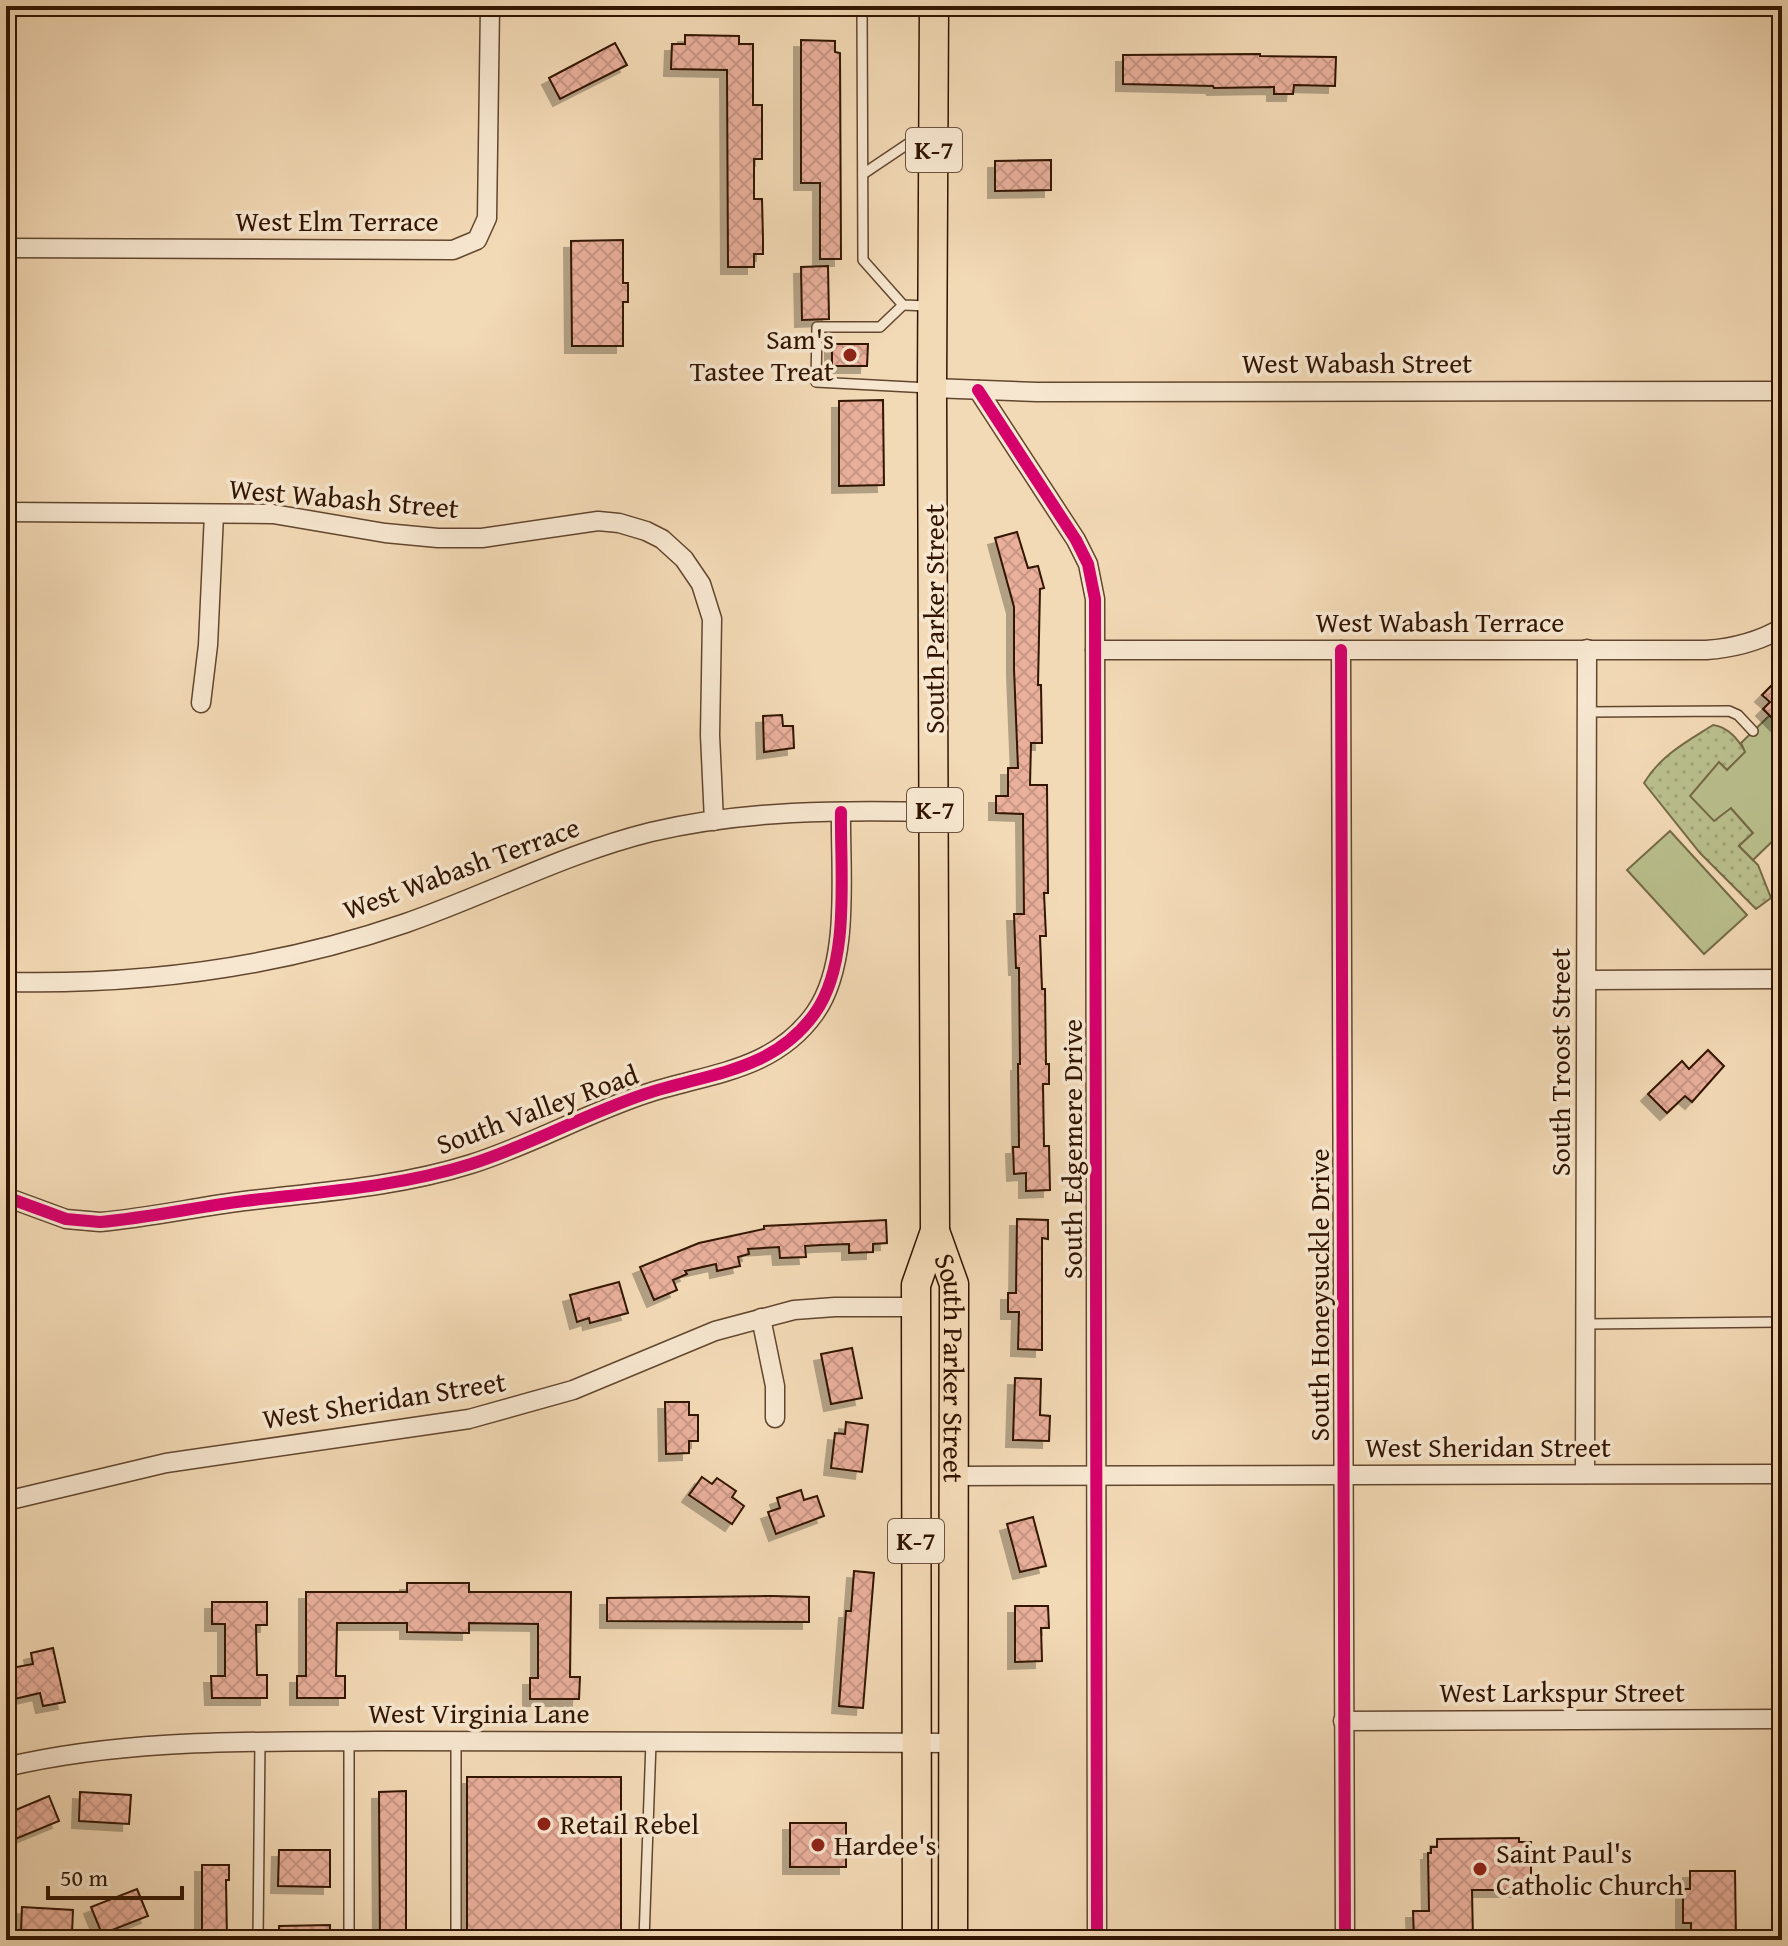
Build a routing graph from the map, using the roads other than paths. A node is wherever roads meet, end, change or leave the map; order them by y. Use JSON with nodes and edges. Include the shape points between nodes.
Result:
{"nodes":[{"id":1,"x":490,"y":6,"type":"edge"},
{"id":2,"x":862,"y":6,"type":"edge"},
{"id":3,"x":934,"y":6,"type":"edge"},
{"id":4,"x":934,"y":126,"type":"junction"},
{"id":5,"x":863,"y":174,"type":"junction"},
{"id":6,"x":6,"y":248,"type":"edge"},
{"id":7,"x":903,"y":305,"type":"junction"},
{"id":8,"x":934,"y":306,"type":"junction"},
{"id":9,"x":932,"y":388,"type":"junction"},
{"id":10,"x":978,"y":390,"type":"junction"},
{"id":11,"x":1782,"y":391,"type":"edge"},
{"id":12,"x":6,"y":512,"type":"edge"},
{"id":13,"x":214,"y":514,"type":"junction"},
{"id":14,"x":1782,"y":628,"type":"edge"},
{"id":15,"x":1587,"y":649,"type":"junction"},
{"id":16,"x":1095,"y":650,"type":"junction"},
{"id":17,"x":1341,"y":650,"type":"junction"},
{"id":18,"x":201,"y":703,"type":"dead end"},
{"id":19,"x":1587,"y":712,"type":"junction"},
{"id":20,"x":1753,"y":731,"type":"dead end"},
{"id":21,"x":841,"y":812,"type":"junction"},
{"id":22,"x":935,"y":812,"type":"junction"},
{"id":23,"x":714,"y":821,"type":"junction"},
{"id":24,"x":1782,"y":979,"type":"edge"},
{"id":25,"x":1588,"y":980,"type":"junction"},
{"id":26,"x":6,"y":982,"type":"edge"},
{"id":27,"x":6,"y":1197,"type":"edge"},
{"id":28,"x":935,"y":1231,"type":"junction"},
{"id":29,"x":916,"y":1307,"type":"junction"},
{"id":30,"x":761,"y":1318,"type":"junction"},
{"id":31,"x":1782,"y":1322,"type":"edge"},
{"id":32,"x":1587,"y":1324,"type":"junction"},
{"id":33,"x":775,"y":1418,"type":"dead end"},
{"id":34,"x":1585,"y":1474,"type":"junction"},
{"id":35,"x":1782,"y":1474,"type":"edge"},
{"id":36,"x":1344,"y":1475,"type":"junction"},
{"id":37,"x":954,"y":1476,"type":"junction"},
{"id":38,"x":1097,"y":1476,"type":"junction"},
{"id":39,"x":6,"y":1501,"type":"edge"},
{"id":40,"x":1782,"y":1719,"type":"edge"},
{"id":41,"x":1343,"y":1721,"type":"junction"},
{"id":42,"x":456,"y":1740,"type":"junction"},
{"id":43,"x":260,"y":1741,"type":"junction"},
{"id":44,"x":349,"y":1741,"type":"junction"},
{"id":45,"x":651,"y":1742,"type":"junction"},
{"id":46,"x":916,"y":1743,"type":"junction"},
{"id":47,"x":953,"y":1743,"type":"junction"},
{"id":48,"x":6,"y":1767,"type":"edge"},
{"id":49,"x":258,"y":1940,"type":"edge"},
{"id":50,"x":349,"y":1940,"type":"edge"},
{"id":51,"x":456,"y":1940,"type":"edge"},
{"id":52,"x":644,"y":1940,"type":"edge"},
{"id":53,"x":917,"y":1940,"type":"edge"},
{"id":54,"x":953,"y":1940,"type":"edge"},
{"id":55,"x":1097,"y":1940,"type":"edge"},
{"id":56,"x":1345,"y":1940,"type":"edge"}],
"edges":[{"from":1,"to":6,"type":"street","name":"West Elm Terrace","via":[[487,218],[477,240],[453,250]]},
{"from":2,"to":5,"type":"lane"},
{"from":3,"to":4,"type":"highway","name":"South Parker Street","number":"K-7"},
{"from":4,"to":5,"type":"lane"},
{"from":4,"to":8,"type":"highway","name":"South Parker Street","number":"K-7"},
{"from":5,"to":7,"type":"lane","via":[[863,260]]},
{"from":7,"to":8,"type":"lane"},
{"from":7,"to":9,"type":"lane","via":[[880,327],[817,327],[816,382]]},
{"from":8,"to":9,"type":"highway","name":"South Parker Street","number":"K-7"},
{"from":9,"to":10,"type":"street","name":"West Wabash Street"},
{"from":9,"to":22,"type":"highway","name":"South Parker Street","number":"K-7"},
{"from":10,"to":11,"type":"street","name":"West Wabash Street"},
{"from":10,"to":16,"type":"street","name":"South Edgemere Drive","via":[[1088,564],[1095,599]]},
{"from":12,"to":13,"type":"street","name":"West Wabash Street"},
{"from":13,"to":18,"type":"street"},
{"from":13,"to":23,"type":"street","name":"West Wabash Street","via":[[273,514],[438,538],[482,538],[598,521],[662,539],[701,584],[712,619]]},
{"from":14,"to":15,"type":"street","name":"West Wabash Terrace","via":[[1728,648]]},
{"from":15,"to":17,"type":"street","name":"West Wabash Terrace"},
{"from":15,"to":19,"type":"street","name":"South Troost Street"},
{"from":16,"to":17,"type":"street","name":"West Wabash Terrace"},
{"from":16,"to":38,"type":"street","name":"South Edgemere Drive"},
{"from":17,"to":36,"type":"street","name":"South Honeysuckle Drive"},
{"from":19,"to":20,"type":"lane","via":[[1729,711]]},
{"from":19,"to":25,"type":"street","name":"South Troost Street"},
{"from":21,"to":22,"type":"street","name":"West Wabash Terrace"},
{"from":21,"to":23,"type":"street","name":"West Wabash Terrace"},
{"from":21,"to":27,"type":"street","name":"South Valley Road","via":[[839,952],[831,982],[803,1028],[757,1062],[646,1094],[500,1154],[421,1177],[100,1222],[66,1219]]},
{"from":22,"to":28,"type":"highway","name":"South Parker Street","number":"K-7"},
{"from":23,"to":26,"type":"street","name":"West Wabash Terrace","via":[[598,847],[406,923],[289,955],[144,978]]},
{"from":24,"to":25,"type":"street"},
{"from":25,"to":32,"type":"street","name":"South Troost Street"},
{"from":28,"to":29,"type":"highway","name":"South Parker Street","number":"K-7","via":[[916,1285]]},
{"from":28,"to":37,"type":"highway","name":"South Parker Street","number":"K-7","via":[[954,1284]]},
{"from":29,"to":30,"type":"street","name":"West Sheridan Street","via":[[835,1307]]},
{"from":29,"to":46,"type":"highway","name":"South Parker Street","number":"K-7"},
{"from":30,"to":33,"type":"street","via":[[775,1386]]},
{"from":30,"to":39,"type":"street","name":"West Sheridan Street","via":[[507,1410],[419,1428],[166,1463]]},
{"from":31,"to":32,"type":"lane"},
{"from":32,"to":34,"type":"street","name":"South Troost Street"},
{"from":34,"to":35,"type":"street","name":"West Sheridan Street"},
{"from":34,"to":36,"type":"street","name":"West Sheridan Street"},
{"from":36,"to":38,"type":"street","name":"West Sheridan Street"},
{"from":36,"to":41,"type":"street","name":"South Honeysuckle Drive"},
{"from":37,"to":38,"type":"street","name":"West Sheridan Street"},
{"from":37,"to":47,"type":"highway","name":"South Parker Street","number":"K-7"},
{"from":38,"to":55,"type":"street","name":"South Edgemere Drive"},
{"from":40,"to":41,"type":"street","name":"West Larkspur Street"},
{"from":41,"to":56,"type":"street","name":"South Honeysuckle Drive"},
{"from":42,"to":44,"type":"street","name":"West Virginia Lane"},
{"from":42,"to":45,"type":"street","name":"West Virginia Lane"},
{"from":42,"to":51,"type":"lane"},
{"from":43,"to":44,"type":"street","name":"West Virginia Lane"},
{"from":43,"to":48,"type":"street","name":"West Virginia Lane","via":[[137,1746]]},
{"from":43,"to":49,"type":"lane"},
{"from":44,"to":50,"type":"lane"},
{"from":45,"to":46,"type":"street","name":"West Virginia Lane"},
{"from":45,"to":52,"type":"lane"},
{"from":46,"to":47,"type":"street","name":"West Virginia Lane"},
{"from":46,"to":53,"type":"highway","name":"South Parker Street","number":"K-7"},
{"from":47,"to":54,"type":"highway","name":"South Parker Street","number":"K-7"}]}
